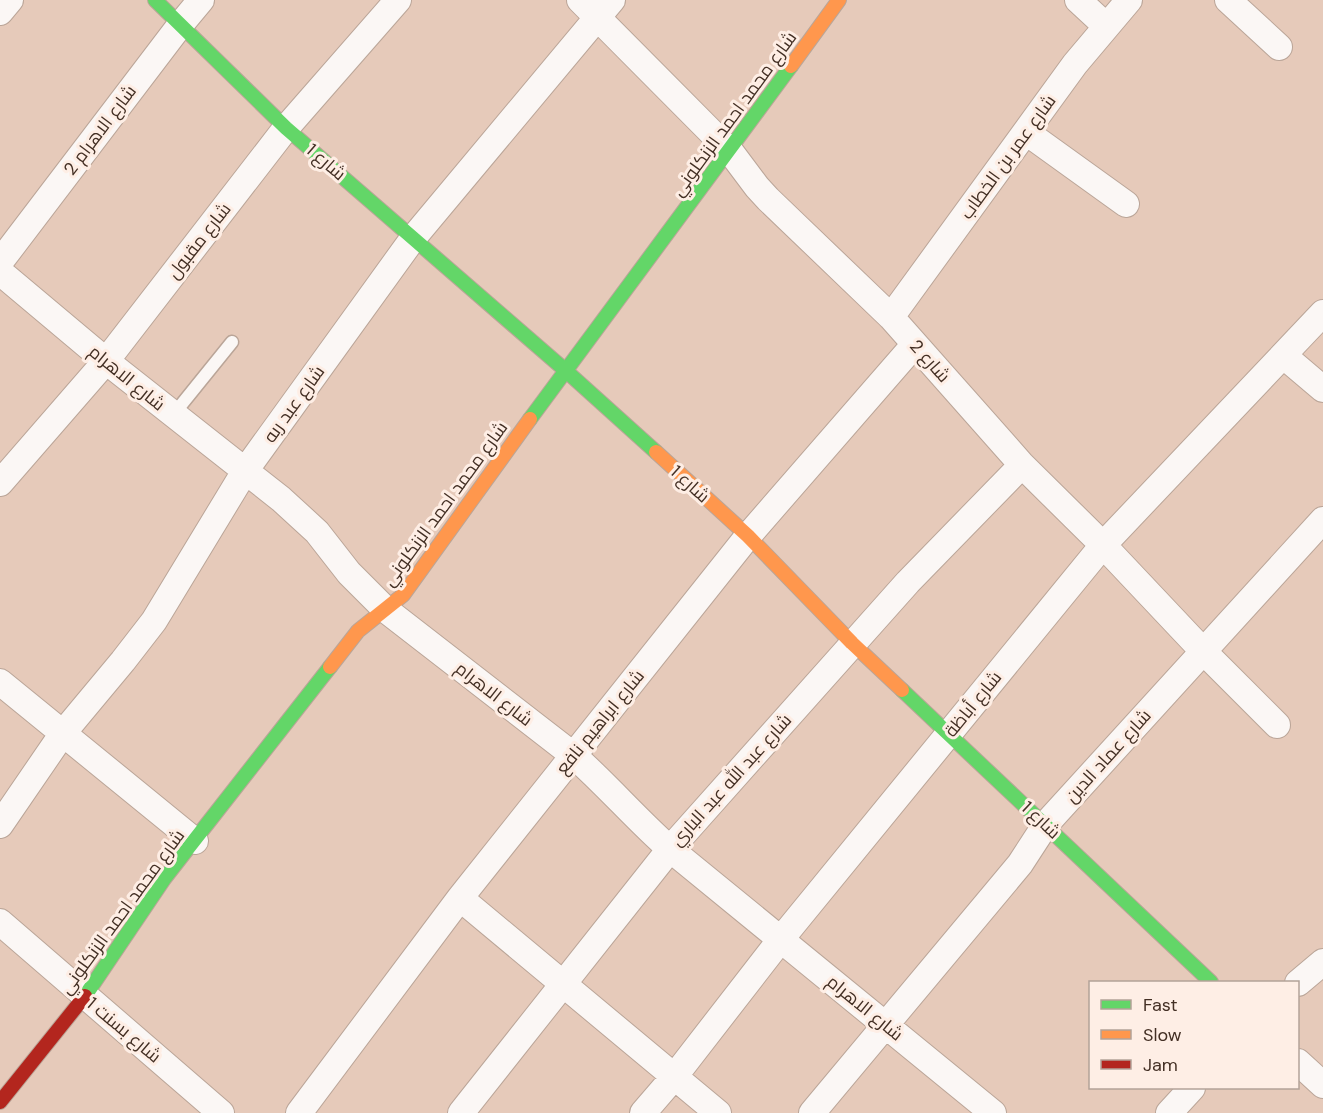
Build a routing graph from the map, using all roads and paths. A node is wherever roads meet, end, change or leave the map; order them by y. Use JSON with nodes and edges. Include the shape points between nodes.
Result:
{"nodes":[{"id":1,"x":10,"y":0,"type":"edge"},
{"id":2,"x":155,"y":0,"type":"edge"},
{"id":3,"x":201,"y":0,"type":"edge"},
{"id":4,"x":398,"y":0,"type":"edge"},
{"id":5,"x":839,"y":0,"type":"edge"},
{"id":6,"x":1078,"y":0,"type":"edge"},
{"id":7,"x":1129,"y":0,"type":"edge"},
{"id":8,"x":1228,"y":0,"type":"edge"},
{"id":9,"x":596,"y":6,"type":"edge"},
{"id":10,"x":0,"y":12,"type":"edge"},
{"id":11,"x":180,"y":24,"type":"junction"},
{"id":12,"x":1106,"y":26,"type":"junction"},
{"id":13,"x":1279,"y":47,"type":"dead end"},
{"id":14,"x":286,"y":128,"type":"junction"},
{"id":15,"x":1026,"y":132,"type":"junction"},
{"id":16,"x":730,"y":151,"type":"junction"},
{"id":17,"x":1126,"y":204,"type":"dead end"},
{"id":18,"x":414,"y":237,"type":"junction"},
{"id":19,"x":0,"y":262,"type":"edge"},
{"id":20,"x":0,"y":272,"type":"edge"},
{"id":21,"x":1323,"y":314,"type":"edge"},
{"id":22,"x":891,"y":317,"type":"junction"},
{"id":23,"x":232,"y":342,"type":"dead end"},
{"id":24,"x":915,"y":344,"type":"junction"},
{"id":25,"x":1284,"y":356,"type":"junction"},
{"id":26,"x":106,"y":361,"type":"junction"},
{"id":27,"x":565,"y":370,"type":"junction"},
{"id":28,"x":1323,"y":389,"type":"edge"},
{"id":29,"x":173,"y":415,"type":"junction"},
{"id":30,"x":1022,"y":465,"type":"junction"},
{"id":31,"x":245,"y":471,"type":"junction"},
{"id":32,"x":0,"y":483,"type":"edge"},
{"id":33,"x":1323,"y":520,"type":"edge"},
{"id":34,"x":748,"y":536,"type":"junction"},
{"id":35,"x":1103,"y":544,"type":"junction"},
{"id":36,"x":386,"y":610,"type":"junction"},
{"id":37,"x":852,"y":643,"type":"junction"},
{"id":38,"x":1203,"y":651,"type":"junction"},
{"id":39,"x":0,"y":682,"type":"edge"},
{"id":40,"x":1276,"y":725,"type":"dead end"},
{"id":41,"x":63,"y":733,"type":"junction"},
{"id":42,"x":949,"y":733,"type":"junction"},
{"id":43,"x":573,"y":755,"type":"junction"},
{"id":44,"x":1046,"y":824,"type":"junction"},
{"id":45,"x":0,"y":825,"type":"edge"},
{"id":46,"x":195,"y":841,"type":"junction"},
{"id":47,"x":670,"y":849,"type":"junction"},
{"id":48,"x":460,"y":898,"type":"junction"},
{"id":49,"x":0,"y":922,"type":"edge"},
{"id":50,"x":781,"y":939,"type":"junction"},
{"id":51,"x":1323,"y":962,"type":"edge"},
{"id":52,"x":1210,"y":981,"type":"edge"},
{"id":53,"x":1299,"y":981,"type":"edge"},
{"id":54,"x":563,"y":984,"type":"junction"},
{"id":55,"x":84,"y":997,"type":"junction"},
{"id":56,"x":885,"y":1024,"type":"junction"},
{"id":57,"x":1299,"y":1063,"type":"edge"},
{"id":58,"x":674,"y":1077,"type":"junction"},
{"id":59,"x":1323,"y":1085,"type":"edge"},
{"id":60,"x":1191,"y":1089,"type":"edge"},
{"id":61,"x":0,"y":1102,"type":"edge"},
{"id":62,"x":221,"y":1113,"type":"edge"},
{"id":63,"x":300,"y":1113,"type":"edge"},
{"id":64,"x":461,"y":1113,"type":"edge"},
{"id":65,"x":644,"y":1113,"type":"edge"},
{"id":66,"x":718,"y":1113,"type":"edge"},
{"id":67,"x":812,"y":1113,"type":"edge"},
{"id":68,"x":993,"y":1113,"type":"edge"},
{"id":69,"x":1169,"y":1113,"type":"edge"}],
"edges":[{"from":1,"to":10,"type":"street"},
{"from":2,"to":11,"type":"street","name":"شارع 1"},
{"from":3,"to":11,"type":"street","name":"شارع الاهرام 2"},
{"from":4,"to":14,"type":"street","name":"شارع مقبول"},
{"from":5,"to":16,"type":"street","name":"شارع محمد احمد الزنكلوني"},
{"from":6,"to":12,"type":"street"},
{"from":7,"to":12,"type":"street","name":"شارع عمر بن الخطاب"},
{"from":8,"to":13,"type":"street"},
{"from":9,"to":16,"type":"street","name":"شارع 2"},
{"from":9,"to":18,"type":"street","name":"شارع عبد ربه"},
{"from":11,"to":14,"type":"street","name":"شارع 1"},
{"from":11,"to":19,"type":"street","name":"شارع الاهرام 2"},
{"from":12,"to":15,"type":"street","name":"شارع عمر بن الخطاب"},
{"from":14,"to":18,"type":"street","name":"شارع 1"},
{"from":14,"to":26,"type":"street","name":"شارع مقبول"},
{"from":15,"to":17,"type":"street"},
{"from":15,"to":22,"type":"street","name":"شارع عمر بن الخطاب"},
{"from":16,"to":22,"type":"street","name":"شارع 2","via":[[757,187]]},
{"from":16,"to":27,"type":"street","name":"شارع محمد احمد الزنكلوني"},
{"from":18,"to":27,"type":"street","name":"شارع 1"},
{"from":18,"to":31,"type":"street","name":"شارع عبد ربه"},
{"from":20,"to":26,"type":"street","name":"شارع الاهرام"},
{"from":21,"to":25,"type":"street","name":"شارع أباظة"},
{"from":22,"to":24,"type":"street","name":"شارع 2"},
{"from":23,"to":29,"type":"lane"},
{"from":24,"to":30,"type":"street","name":"شارع 2"},
{"from":24,"to":34,"type":"street","name":"شارع ابراهيم نافع"},
{"from":25,"to":28,"type":"street"},
{"from":25,"to":35,"type":"street","name":"شارع أباظة"},
{"from":26,"to":29,"type":"street","name":"شارع الاهرام"},
{"from":26,"to":32,"type":"street","name":"شارع مقبول"},
{"from":27,"to":34,"type":"street","name":"شارع 1"},
{"from":27,"to":36,"type":"street","name":"شارع محمد احمد الزنكلوني","via":[[403,595]]},
{"from":29,"to":31,"type":"street","name":"شارع الاهرام"},
{"from":30,"to":35,"type":"street","name":"شارع 2"},
{"from":30,"to":37,"type":"street","name":"شارع عبد الله عبد الباري"},
{"from":31,"to":36,"type":"street","name":"شارع الاهرام","via":[[317,532],[349,573]]},
{"from":31,"to":41,"type":"street","name":"شارع عبد ربه","via":[[154,621]]},
{"from":33,"to":38,"type":"street","name":"شارع عماد الدين"},
{"from":34,"to":37,"type":"street","name":"شارع 1"},
{"from":34,"to":43,"type":"street","name":"شارع ابراهيم نافع"},
{"from":35,"to":38,"type":"street","name":"شارع 2"},
{"from":35,"to":42,"type":"street","name":"شارع أباظة"},
{"from":36,"to":43,"type":"street","name":"شارع الاهرام"},
{"from":36,"to":46,"type":"street","name":"شارع محمد احمد الزنكلوني","via":[[358,631]]},
{"from":37,"to":42,"type":"street","name":"شارع 1"},
{"from":37,"to":47,"type":"street","name":"شارع عبد الله عبد الباري"},
{"from":38,"to":40,"type":"street","name":"شارع 2"},
{"from":38,"to":44,"type":"street","name":"شارع عماد الدين"},
{"from":39,"to":41,"type":"street"},
{"from":41,"to":45,"type":"street","name":"شارع عبد ربه"},
{"from":41,"to":46,"type":"street"},
{"from":42,"to":44,"type":"street","name":"شارع 1"},
{"from":42,"to":50,"type":"street","name":"شارع أباظة"},
{"from":43,"to":47,"type":"street","name":"شارع الاهرام"},
{"from":43,"to":48,"type":"street","name":"شارع ابراهيم نافع"},
{"from":44,"to":52,"type":"street","name":"شارع 1"},
{"from":44,"to":56,"type":"street","name":"شارع عماد الدين","via":[[1020,864]]},
{"from":46,"to":55,"type":"street","name":"شارع محمد احمد الزنكلوني","via":[[137,916]]},
{"from":47,"to":50,"type":"street","name":"شارع الاهرام"},
{"from":47,"to":54,"type":"street","name":"شارع عبد الله عبد الباري"},
{"from":48,"to":54,"type":"street"},
{"from":48,"to":63,"type":"street","name":"شارع ابراهيم نافع"},
{"from":49,"to":55,"type":"street","name":"شارع بسنت 1"},
{"from":50,"to":56,"type":"street","name":"شارع الاهرام"},
{"from":50,"to":58,"type":"street","name":"شارع أباظة"},
{"from":51,"to":53,"type":"street"},
{"from":54,"to":58,"type":"street"},
{"from":54,"to":64,"type":"street","name":"شارع عبد الله عبد الباري"},
{"from":55,"to":61,"type":"street","name":"شارع محمد احمد الزنكلوني"},
{"from":55,"to":62,"type":"street","name":"شارع بسنت 1"},
{"from":56,"to":67,"type":"street","name":"شارع عماد الدين"},
{"from":56,"to":68,"type":"street","name":"شارع الاهرام"},
{"from":57,"to":59,"type":"street"},
{"from":58,"to":65,"type":"street","name":"شارع أباظة"},
{"from":58,"to":66,"type":"street"},
{"from":60,"to":69,"type":"street"}]}
